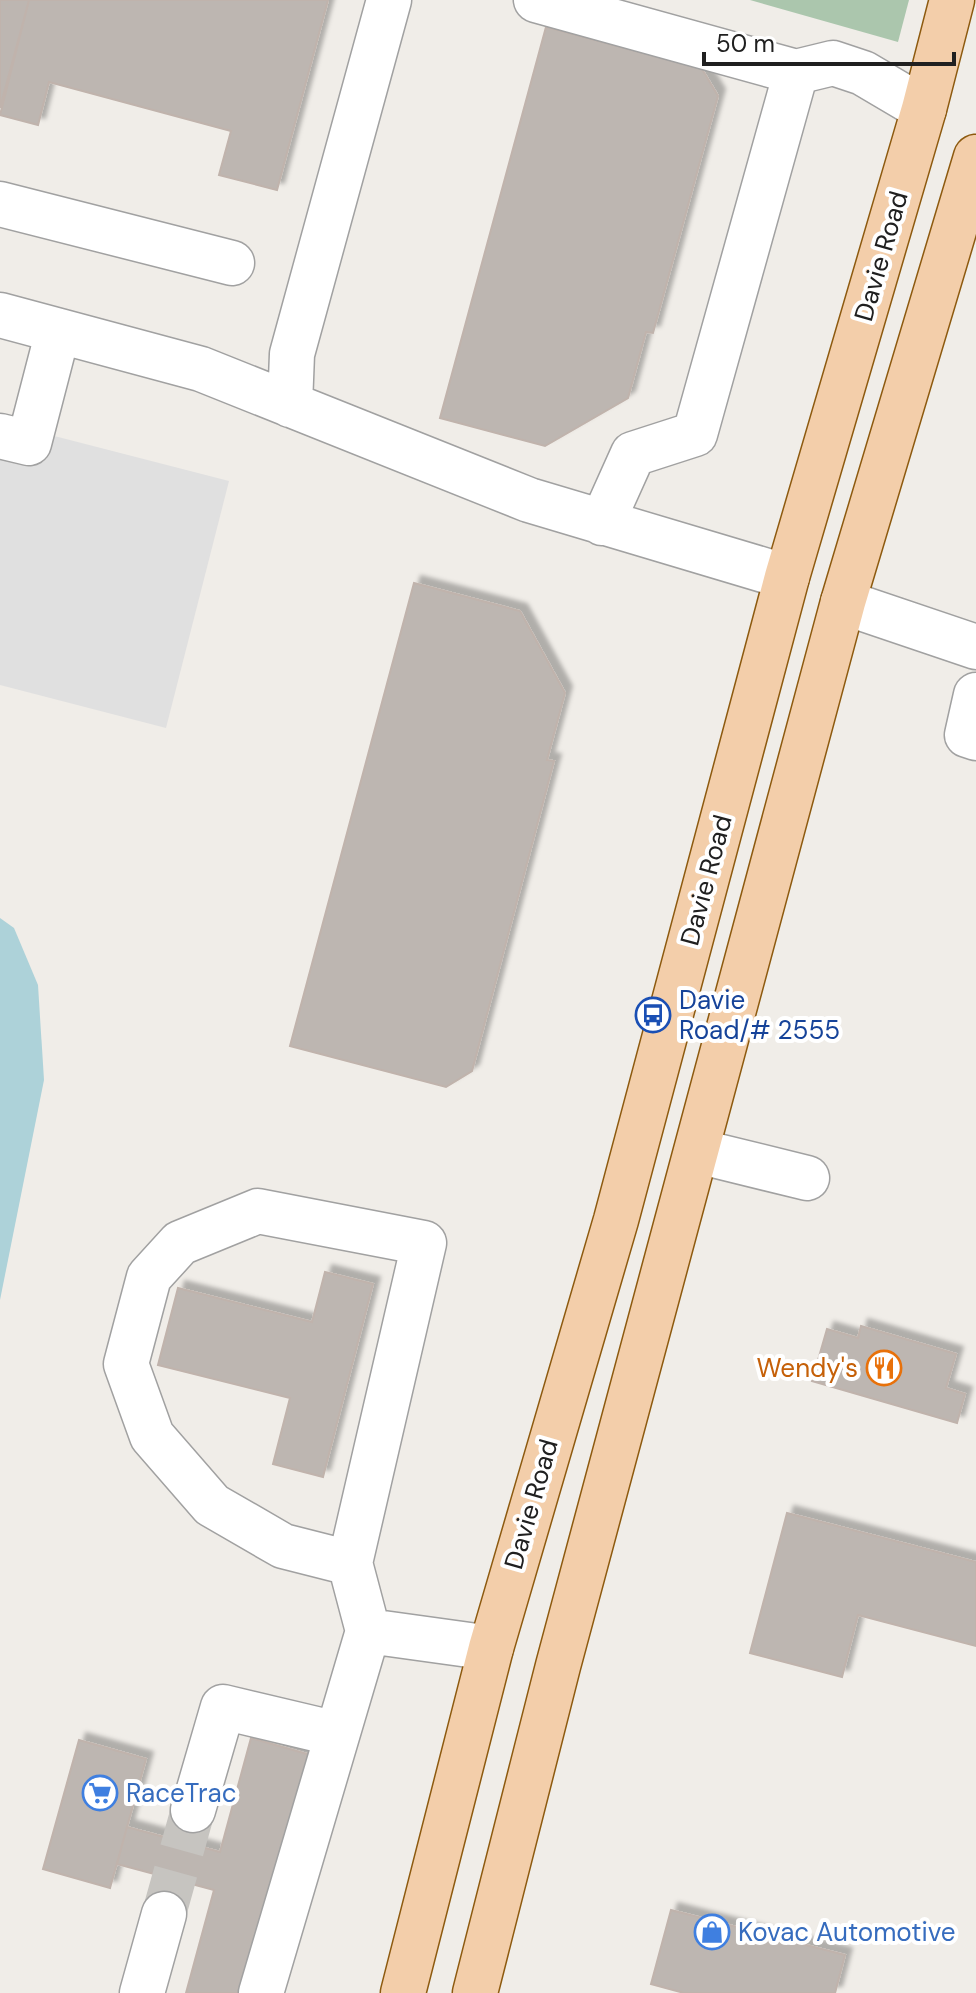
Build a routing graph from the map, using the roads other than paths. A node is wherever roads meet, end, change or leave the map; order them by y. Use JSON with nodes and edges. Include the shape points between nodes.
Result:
{"nodes":[{"id":1,"x":389,"y":0,"type":"edge"},
{"id":2,"x":536,"y":0,"type":"edge"},
{"id":3,"x":952,"y":0,"type":"edge"},
{"id":4,"x":796,"y":72,"type":"junction"},
{"id":5,"x":924,"y":109,"type":"junction"},
{"id":6,"x":976,"y":157,"type":"edge"},
{"id":7,"x":0,"y":204,"type":"edge"},
{"id":8,"x":232,"y":263,"type":"dead end"},
{"id":9,"x":0,"y":315,"type":"edge"},
{"id":10,"x":58,"y":331,"type":"junction"},
{"id":11,"x":290,"y":405,"type":"junction"},
{"id":12,"x":0,"y":436,"type":"edge"},
{"id":13,"x":602,"y":523,"type":"junction"},
{"id":14,"x":787,"y":577,"type":"junction"},
{"id":15,"x":843,"y":602,"type":"junction"},
{"id":16,"x":976,"y":647,"type":"edge"},
{"id":17,"x":976,"y":695,"type":"edge"},
{"id":18,"x":976,"y":738,"type":"edge"},
{"id":19,"x":697,"y":1151,"type":"junction"},
{"id":20,"x":807,"y":1178,"type":"dead end"},
{"id":21,"x":350,"y":1563,"type":"junction"},
{"id":22,"x":368,"y":1631,"type":"junction"},
{"id":23,"x":491,"y":1648,"type":"junction"},
{"id":24,"x":558,"y":1666,"type":"junction"},
{"id":25,"x":337,"y":1734,"type":"junction"},
{"id":26,"x":193,"y":1810,"type":"tunnel mouth"},
{"id":27,"x":164,"y":1914,"type":"tunnel mouth"},
{"id":28,"x":142,"y":1993,"type":"edge"},
{"id":29,"x":261,"y":1993,"type":"edge"},
{"id":30,"x":403,"y":1993,"type":"edge"},
{"id":31,"x":475,"y":1993,"type":"edge"}],
"edges":[{"from":1,"to":11,"type":"street","via":[[292,354]]},
{"from":2,"to":4,"type":"street"},
{"from":3,"to":5,"type":"main road","name":"Davie Road"},
{"from":4,"to":5,"type":"street","via":[[833,63],[863,73]]},
{"from":4,"to":13,"type":"street","via":[[695,434],[633,454]]},
{"from":5,"to":14,"type":"main road","name":"Davie Road"},
{"from":6,"to":15,"type":"main road"},
{"from":7,"to":8,"type":"street"},
{"from":9,"to":10,"type":"street"},
{"from":10,"to":11,"type":"street","via":[[201,369]]},
{"from":10,"to":12,"type":"street","via":[[29,443]]},
{"from":11,"to":13,"type":"street","via":[[529,500]]},
{"from":13,"to":14,"type":"street"},
{"from":14,"to":23,"type":"main road","name":"Davie Road","via":[[616,1220]]},
{"from":15,"to":16,"type":"street"},
{"from":15,"to":19,"type":"main road"},
{"from":17,"to":18,"type":"street","via":[[967,735]]},
{"from":19,"to":20,"type":"street"},
{"from":19,"to":24,"type":"main road"},
{"from":21,"to":21,"type":"street","via":[[424,1243],[258,1211],[180,1243],[149,1277],[126,1364],[152,1436],[212,1505],[283,1546]]},
{"from":21,"to":22,"type":"street"},
{"from":22,"to":23,"type":"street"},
{"from":22,"to":25,"type":"street"},
{"from":23,"to":24,"type":"main road"},
{"from":23,"to":30,"type":"main road","name":"Davie Road"},
{"from":24,"to":31,"type":"main road"},
{"from":25,"to":26,"type":"street","via":[[223,1707]]},
{"from":25,"to":29,"type":"street"},
{"from":27,"to":28,"type":"street"}]}
